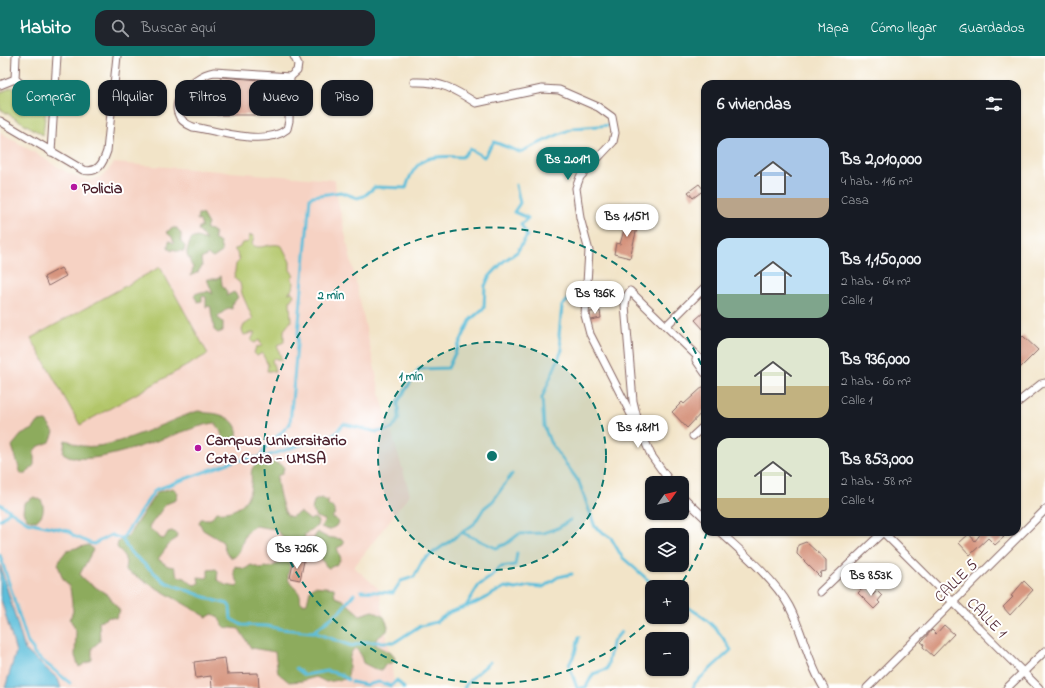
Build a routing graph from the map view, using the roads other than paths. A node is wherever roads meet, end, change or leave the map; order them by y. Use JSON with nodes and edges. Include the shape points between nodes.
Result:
{"nodes":[{"id":1,"x":16,"y":56,"type":"edge"},
{"id":2,"x":57,"y":56,"type":"edge"},
{"id":3,"x":117,"y":56,"type":"edge"},
{"id":4,"x":294,"y":56,"type":"edge"},
{"id":5,"x":290,"y":78,"type":"junction"},
{"id":6,"x":15,"y":79,"type":"joint"},
{"id":7,"x":56,"y":80,"type":"edge"},
{"id":8,"x":414,"y":82,"type":"dead end"},
{"id":9,"x":0,"y":85,"type":"edge"},
{"id":10,"x":55,"y":116,"type":"edge"},
{"id":11,"x":0,"y":121,"type":"edge"},
{"id":12,"x":51,"y":152,"type":"junction"},
{"id":13,"x":701,"y":291,"type":"edge"},
{"id":14,"x":666,"y":326,"type":"junction"},
{"id":15,"x":687,"y":346,"type":"junction"},
{"id":16,"x":701,"y":360,"type":"edge"},
{"id":17,"x":701,"y":367,"type":"edge"},
{"id":18,"x":1045,"y":383,"type":"edge"},
{"id":19,"x":1021,"y":400,"type":"edge"},
{"id":20,"x":701,"y":428,"type":"edge"},
{"id":21,"x":642,"y":436,"type":"junction"},
{"id":22,"x":693,"y":436,"type":"dead end"},
{"id":23,"x":666,"y":476,"type":"edge"},
{"id":24,"x":689,"y":503,"type":"edge"},
{"id":25,"x":1045,"y":510,"type":"edge"},
{"id":26,"x":701,"y":514,"type":"edge"},
{"id":27,"x":1021,"y":534,"type":"edge"},
{"id":28,"x":724,"y":536,"type":"edge"},
{"id":29,"x":879,"y":536,"type":"edge"},
{"id":30,"x":887,"y":536,"type":"edge"},
{"id":31,"x":1019,"y":536,"type":"edge"},
{"id":32,"x":820,"y":592,"type":"dead end"},
{"id":33,"x":953,"y":602,"type":"junction"},
{"id":34,"x":1045,"y":651,"type":"edge"},
{"id":35,"x":1024,"y":672,"type":"junction"},
{"id":36,"x":824,"y":688,"type":"edge"},
{"id":37,"x":867,"y":688,"type":"edge"},
{"id":38,"x":1007,"y":688,"type":"edge"},
{"id":39,"x":1039,"y":688,"type":"edge"}],
"edges":[{"from":1,"to":6,"type":"street"},
{"from":2,"to":7,"type":"street"},
{"from":3,"to":12,"type":"street","via":[[108,151],[104,161],[96,170],[83,170]]},
{"from":4,"to":5,"type":"street","via":[[298,64],[297,71]]},
{"from":5,"to":5,"type":"street","via":[[289,121],[286,129],[272,138],[193,126],[183,122],[178,116],[176,108],[180,98],[194,80],[204,74],[214,72]]},
{"from":6,"to":9,"type":"street"},
{"from":8,"to":21,"type":"street","via":[[432,81],[454,89],[476,103],[542,89],[559,90],[598,107],[612,117],[615,133],[613,142],[580,177],[576,188],[580,218],[589,251],[585,315],[590,334]]},
{"from":10,"to":12,"type":"street"},
{"from":11,"to":12,"type":"street"},
{"from":13,"to":14,"type":"street"},
{"from":14,"to":15,"type":"street"},
{"from":14,"to":21,"type":"street","via":[[630,291],[625,305],[633,401]]},
{"from":15,"to":16,"type":"street"},
{"from":15,"to":17,"type":"street"},
{"from":18,"to":19,"type":"street","via":[[1040,384]]},
{"from":20,"to":22,"type":"street"},
{"from":21,"to":23,"type":"street","via":[[651,455]]},
{"from":24,"to":26,"type":"street"},
{"from":25,"to":27,"type":"street","name":"CALLE 5"},
{"from":28,"to":36,"type":"street","via":[[755,564],[788,604],[811,664]]},
{"from":29,"to":32,"type":"street"},
{"from":30,"to":33,"type":"street","name":"CALLE 1"},
{"from":31,"to":33,"type":"street","name":"CALLE 5"},
{"from":33,"to":35,"type":"street","name":"CALLE 1"},
{"from":33,"to":37,"type":"street","name":"CALLE 5"},
{"from":34,"to":35,"type":"street"},
{"from":35,"to":38,"type":"street"},
{"from":35,"to":39,"type":"street","name":"CALLE 1"}]}
